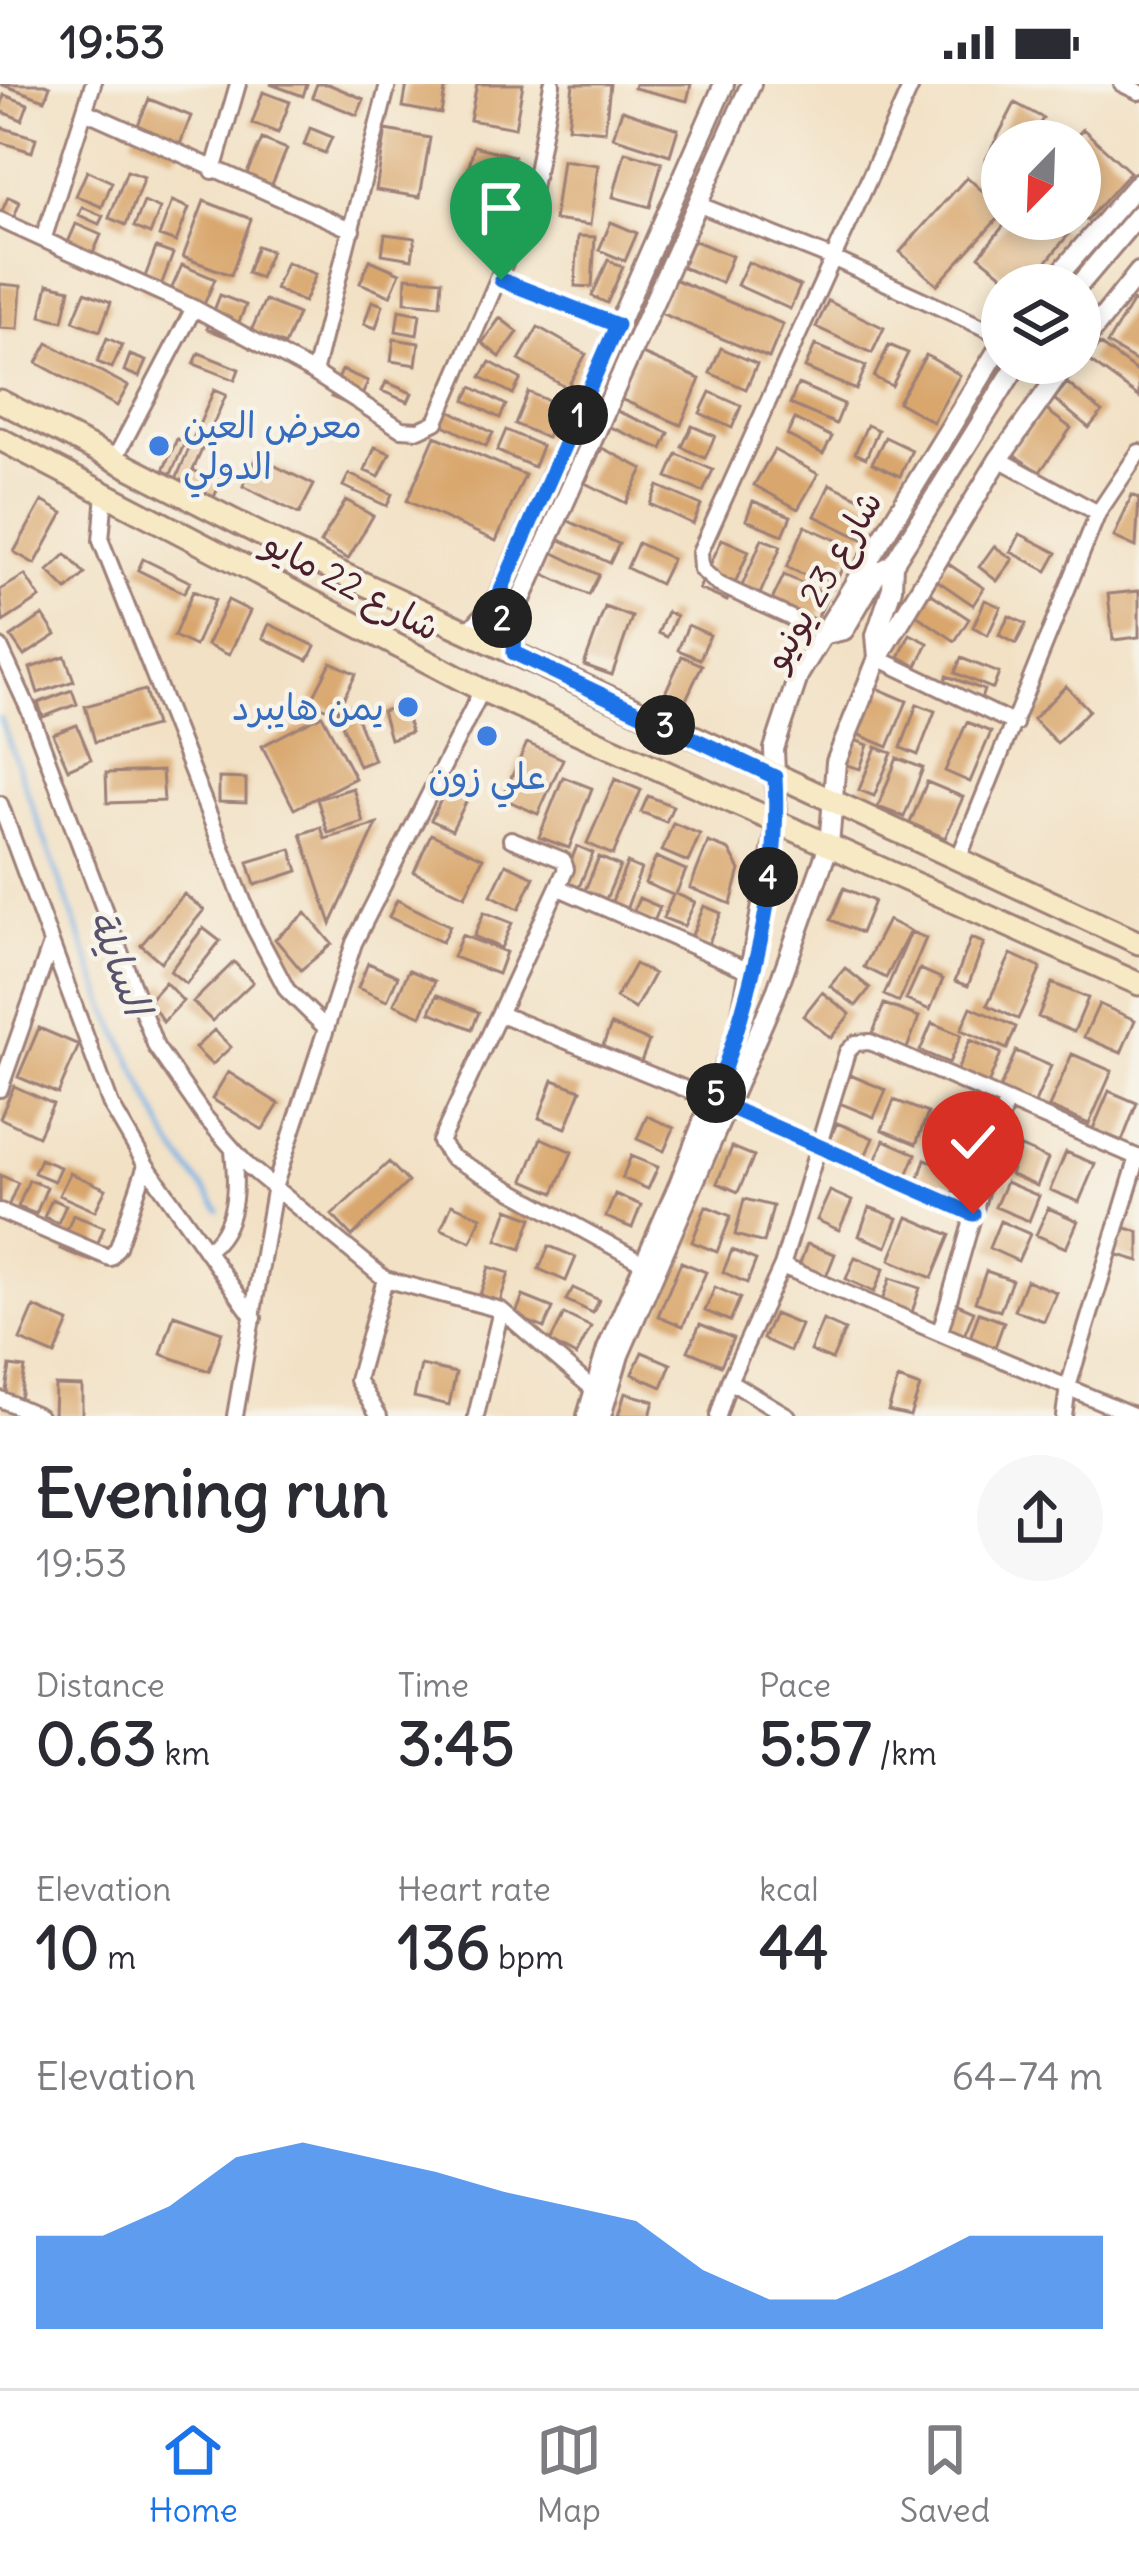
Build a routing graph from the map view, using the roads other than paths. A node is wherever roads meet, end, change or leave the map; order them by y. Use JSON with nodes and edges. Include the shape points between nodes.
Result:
{"nodes":[{"id":1,"x":93,"y":84,"type":"edge"},
{"id":2,"x":238,"y":84,"type":"edge"},
{"id":3,"x":388,"y":84,"type":"edge"},
{"id":4,"x":552,"y":84,"type":"edge"},
{"id":5,"x":724,"y":84,"type":"edge"},
{"id":6,"x":751,"y":84,"type":"edge"},
{"id":7,"x":912,"y":84,"type":"edge"},
{"id":8,"x":1122,"y":84,"type":"edge"},
{"id":9,"x":1139,"y":92,"type":"edge"},
{"id":10,"x":85,"y":111,"type":"junction"},
{"id":11,"x":213,"y":171,"type":"junction"},
{"id":12,"x":1139,"y":182,"type":"edge"},
{"id":13,"x":675,"y":195,"type":"junction"},
{"id":14,"x":697,"y":204,"type":"junction"},
{"id":15,"x":1139,"y":214,"type":"edge"},
{"id":16,"x":0,"y":220,"type":"edge"},
{"id":17,"x":352,"y":230,"type":"junction"},
{"id":18,"x":44,"y":237,"type":"junction"},
{"id":19,"x":834,"y":259,"type":"junction"},
{"id":20,"x":1068,"y":264,"type":"edge"},
{"id":21,"x":1097,"y":264,"type":"edge"},
{"id":22,"x":1139,"y":272,"type":"edge"},
{"id":23,"x":501,"y":280,"type":"junction"},
{"id":24,"x":194,"y":308,"type":"junction"},
{"id":25,"x":1101,"y":320,"type":"edge"},
{"id":26,"x":617,"y":325,"type":"junction"},
{"id":27,"x":981,"y":329,"type":"edge"},
{"id":28,"x":314,"y":373,"type":"junction"},
{"id":29,"x":981,"y":374,"type":"edge"},
{"id":30,"x":1005,"y":384,"type":"edge"},
{"id":31,"x":1052,"y":384,"type":"edge"},
{"id":32,"x":0,"y":401,"type":"edge"},
{"id":33,"x":0,"y":439,"type":"edge"},
{"id":34,"x":1139,"y":452,"type":"edge"},
{"id":35,"x":999,"y":459,"type":"junction"},
{"id":36,"x":114,"y":460,"type":"junction"},
{"id":37,"x":105,"y":494,"type":"junction"},
{"id":38,"x":1098,"y":513,"type":"junction"},
{"id":39,"x":893,"y":564,"type":"junction"},
{"id":40,"x":495,"y":604,"type":"junction"},
{"id":41,"x":516,"y":613,"type":"junction"},
{"id":42,"x":469,"y":633,"type":"junction"},
{"id":43,"x":826,"y":634,"type":"junction"},
{"id":44,"x":0,"y":646,"type":"edge"},
{"id":45,"x":514,"y":653,"type":"junction"},
{"id":46,"x":878,"y":658,"type":"junction"},
{"id":47,"x":482,"y":690,"type":"junction"},
{"id":48,"x":1015,"y":724,"type":"junction"},
{"id":49,"x":775,"y":777,"type":"junction"},
{"id":50,"x":831,"y":802,"type":"junction"},
{"id":51,"x":0,"y":804,"type":"edge"},
{"id":52,"x":777,"y":825,"type":"junction"},
{"id":53,"x":512,"y":839,"type":"dead end"},
{"id":54,"x":829,"y":845,"type":"junction"},
{"id":55,"x":957,"y":862,"type":"junction"},
{"id":56,"x":559,"y":888,"type":"junction"},
{"id":57,"x":1139,"y":943,"type":"edge"},
{"id":58,"x":51,"y":944,"type":"junction"},
{"id":59,"x":752,"y":972,"type":"junction"},
{"id":60,"x":1139,"y":984,"type":"edge"},
{"id":61,"x":500,"y":1014,"type":"junction"},
{"id":62,"x":326,"y":1028,"type":"junction"},
{"id":63,"x":6,"y":1058,"type":"edge"},
{"id":64,"x":0,"y":1088,"type":"edge"},
{"id":65,"x":1006,"y":1101,"type":"junction"},
{"id":66,"x":720,"y":1104,"type":"junction"},
{"id":67,"x":819,"y":1147,"type":"junction"},
{"id":68,"x":233,"y":1149,"type":"junction"},
{"id":69,"x":1139,"y":1158,"type":"edge"},
{"id":70,"x":146,"y":1165,"type":"junction"},
{"id":71,"x":275,"y":1186,"type":"junction"},
{"id":72,"x":0,"y":1211,"type":"edge"},
{"id":73,"x":973,"y":1214,"type":"junction"},
{"id":74,"x":206,"y":1251,"type":"junction"},
{"id":75,"x":643,"y":1263,"type":"junction"},
{"id":76,"x":782,"y":1265,"type":"junction"},
{"id":77,"x":385,"y":1280,"type":"junction"},
{"id":78,"x":501,"y":1310,"type":"junction"},
{"id":79,"x":254,"y":1318,"type":"junction"},
{"id":80,"x":940,"y":1332,"type":"junction"},
{"id":81,"x":729,"y":1381,"type":"junction"},
{"id":82,"x":1068,"y":1387,"type":"junction"},
{"id":83,"x":600,"y":1390,"type":"junction"},
{"id":84,"x":0,"y":1399,"type":"edge"},
{"id":85,"x":39,"y":1416,"type":"edge"},
{"id":86,"x":235,"y":1416,"type":"edge"},
{"id":87,"x":380,"y":1416,"type":"edge"},
{"id":88,"x":476,"y":1416,"type":"edge"},
{"id":89,"x":587,"y":1416,"type":"edge"},
{"id":90,"x":602,"y":1416,"type":"edge"},
{"id":91,"x":718,"y":1416,"type":"edge"},
{"id":92,"x":788,"y":1416,"type":"edge"},
{"id":93,"x":1064,"y":1416,"type":"edge"},
{"id":94,"x":1136,"y":1416,"type":"edge"}],
"edges":[{"from":1,"to":10,"type":"street"},
{"from":2,"to":11,"type":"street"},
{"from":3,"to":17,"type":"street"},
{"from":4,"to":23,"type":"street","via":[[530,205]]},
{"from":5,"to":13,"type":"street"},
{"from":6,"to":14,"type":"street"},
{"from":7,"to":19,"type":"street"},
{"from":8,"to":9,"type":"street"},
{"from":10,"to":11,"type":"street"},
{"from":10,"to":18,"type":"street"},
{"from":11,"to":17,"type":"street"},
{"from":12,"to":20,"type":"street"},
{"from":13,"to":14,"type":"street"},
{"from":13,"to":26,"type":"street"},
{"from":14,"to":19,"type":"street"},
{"from":14,"to":41,"type":"street"},
{"from":15,"to":21,"type":"street"},
{"from":16,"to":18,"type":"street"},
{"from":17,"to":28,"type":"street"},
{"from":18,"to":24,"type":"street"},
{"from":19,"to":27,"type":"street"},
{"from":19,"to":43,"type":"street","via":[[700,552],[700,569],[718,584]]},
{"from":22,"to":25,"type":"street"},
{"from":23,"to":26,"type":"street"},
{"from":23,"to":28,"type":"street","via":[[436,422],[400,429]]},
{"from":24,"to":28,"type":"street"},
{"from":24,"to":36,"type":"street"},
{"from":26,"to":40,"type":"street"},
{"from":29,"to":43,"type":"street","name":"شارع 23 يونيو"},
{"from":30,"to":39,"type":"street"},
{"from":31,"to":35,"type":"street","name":"شارع 23 يونيو"},
{"from":32,"to":36,"type":"main road","name":"شارع 22 مايو"},
{"from":33,"to":37,"type":"main road","name":"شارع 22 مايو"},
{"from":34,"to":38,"type":"street"},
{"from":35,"to":38,"type":"street"},
{"from":35,"to":46,"type":"street","name":"شارع 23 يونيو"},
{"from":36,"to":42,"type":"main road","name":"شارع 22 مايو"},
{"from":37,"to":47,"type":"main road","name":"شارع 22 مايو"},
{"from":37,"to":62,"type":"street","via":[[101,541],[253,926],[287,989]]},
{"from":38,"to":48,"type":"street"},
{"from":39,"to":43,"type":"street","via":[[877,573],[844,630]]},
{"from":39,"to":46,"type":"street"},
{"from":40,"to":41,"type":"street","via":[[501,618]]},
{"from":40,"to":42,"type":"street"},
{"from":41,"to":45,"type":"street"},
{"from":42,"to":45,"type":"main road","name":"شارع 22 مايو"},
{"from":43,"to":49,"type":"street","name":"شارع 23 يونيو","via":[[799,674],[774,748]]},
{"from":44,"to":68,"type":"street","via":[[157,1047]]},
{"from":45,"to":49,"type":"main road","name":"شارع 22 مايو"},
{"from":46,"to":48,"type":"street"},
{"from":46,"to":50,"type":"street","name":"شارع 23 يونيو","via":[[836,762]]},
{"from":47,"to":52,"type":"main road","name":"شارع 22 مايو"},
{"from":47,"to":62,"type":"street","via":[[354,943]]},
{"from":48,"to":55,"type":"street"},
{"from":49,"to":50,"type":"main road","name":"شارع 22 مايو"},
{"from":49,"to":52,"type":"street","name":"شارع 23 يونيو"},
{"from":50,"to":54,"type":"street","name":"شارع 23 يونيو"},
{"from":50,"to":55,"type":"main road","name":"شارع 22 مايو"},
{"from":51,"to":58,"type":"street"},
{"from":52,"to":54,"type":"main road","name":"شارع 22 مايو"},
{"from":52,"to":59,"type":"street","name":"شارع 23 يونيو"},
{"from":53,"to":56,"type":"street","via":[[566,864]]},
{"from":54,"to":60,"type":"main road","name":"شارع 22 مايو"},
{"from":54,"to":66,"type":"street","name":"شارع 23 يونيو","via":[[777,990]]},
{"from":55,"to":57,"type":"main road","name":"شارع 22 مايو"},
{"from":56,"to":59,"type":"street"},
{"from":56,"to":61,"type":"street"},
{"from":58,"to":63,"type":"street"},
{"from":58,"to":70,"type":"street","via":[[111,1105]]},
{"from":59,"to":66,"type":"street","name":"شارع 23 يونيو"},
{"from":61,"to":66,"type":"street"},
{"from":61,"to":75,"type":"street","via":[[440,1142],[451,1157]]},
{"from":62,"to":71,"type":"street"},
{"from":63,"to":64,"type":"street"},
{"from":65,"to":67,"type":"street","via":[[856,1043]]},
{"from":65,"to":69,"type":"street"},
{"from":65,"to":73,"type":"street"},
{"from":66,"to":67,"type":"street"},
{"from":66,"to":75,"type":"street","name":"شارع 23 يونيو"},
{"from":66,"to":83,"type":"street","name":"شارع 23 يونيو"},
{"from":67,"to":73,"type":"street"},
{"from":67,"to":76,"type":"street"},
{"from":68,"to":71,"type":"street"},
{"from":68,"to":74,"type":"street","via":[[236,1201]]},
{"from":69,"to":82,"type":"street"},
{"from":70,"to":72,"type":"street","via":[[110,1258]]},
{"from":70,"to":74,"type":"street"},
{"from":71,"to":77,"type":"street"},
{"from":71,"to":79,"type":"street"},
{"from":73,"to":80,"type":"street"},
{"from":74,"to":79,"type":"street"},
{"from":75,"to":83,"type":"street","name":"شارع 23 يونيو"},
{"from":76,"to":80,"type":"street"},
{"from":76,"to":81,"type":"street"},
{"from":77,"to":78,"type":"street"},
{"from":77,"to":87,"type":"street","via":[[357,1380]]},
{"from":78,"to":83,"type":"street"},
{"from":78,"to":88,"type":"street"},
{"from":79,"to":86,"type":"street"},
{"from":80,"to":82,"type":"street"},
{"from":81,"to":91,"type":"street"},
{"from":81,"to":92,"type":"street"},
{"from":82,"to":93,"type":"street"},
{"from":82,"to":94,"type":"street"},
{"from":83,"to":89,"type":"street","name":"شارع 23 يونيو"},
{"from":83,"to":90,"type":"street","name":"شارع 23 يونيو"},
{"from":84,"to":85,"type":"street"}]}
